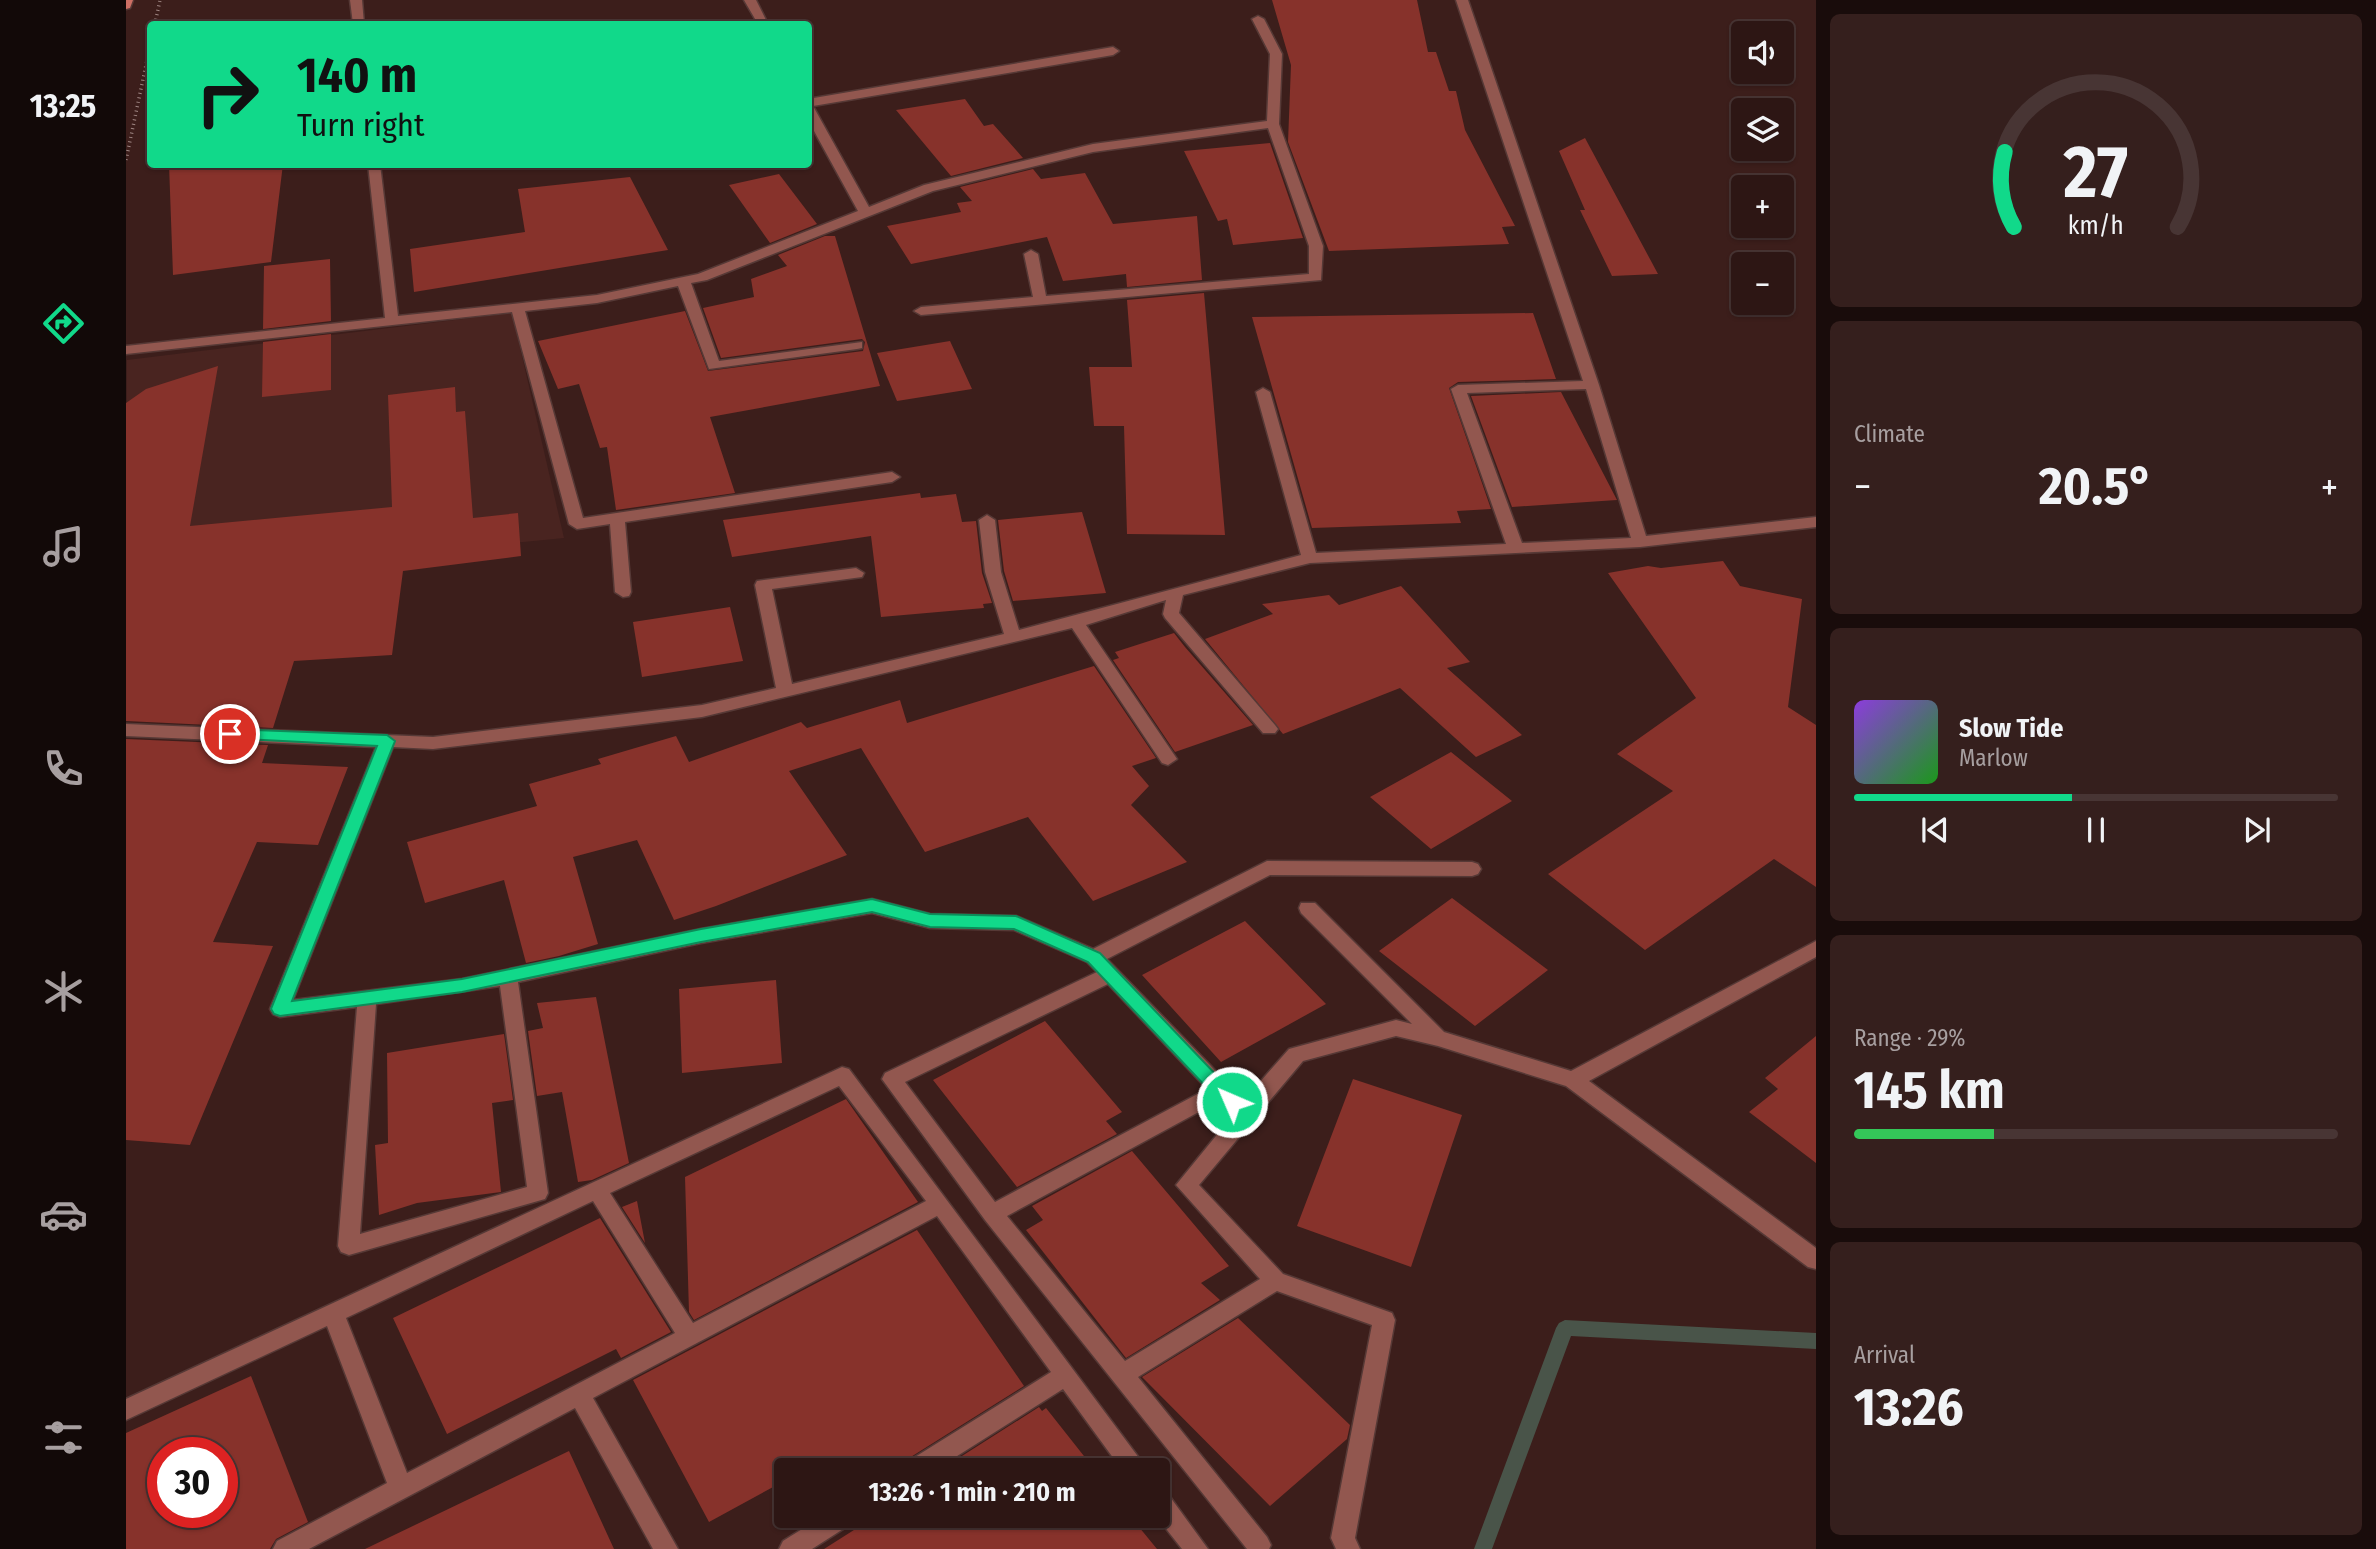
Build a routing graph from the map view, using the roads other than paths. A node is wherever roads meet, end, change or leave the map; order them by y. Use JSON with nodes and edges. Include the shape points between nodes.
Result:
{"nodes":[{"id":1,"x":127,"y":0,"type":"edge"},
{"id":2,"x":356,"y":0,"type":"edge"},
{"id":3,"x":750,"y":0,"type":"edge"},
{"id":4,"x":1462,"y":0,"type":"edge"},
{"id":5,"x":126,"y":6,"type":"edge"},
{"id":6,"x":1258,"y":19,"type":"dead end"},
{"id":7,"x":359,"y":21,"type":"edge"},
{"id":8,"x":761,"y":21,"type":"edge"},
{"id":9,"x":1113,"y":51,"type":"dead end"},
{"id":10,"x":812,"y":102,"type":"edge"},
{"id":11,"x":812,"y":115,"type":"edge"},
{"id":12,"x":1273,"y":124,"type":"junction"},
{"id":13,"x":374,"y":168,"type":"edge"},
{"id":14,"x":866,"y":213,"type":"junction"},
{"id":15,"x":1031,"y":254,"type":"dead end"},
{"id":16,"x":683,"y":281,"type":"junction"},
{"id":17,"x":1040,"y":300,"type":"junction"},
{"id":18,"x":518,"y":309,"type":"junction"},
{"id":19,"x":921,"y":311,"type":"dead end"},
{"id":20,"x":392,"y":320,"type":"junction"},
{"id":21,"x":857,"y":345,"type":"dead end"},
{"id":22,"x":126,"y":350,"type":"edge"},
{"id":23,"x":1592,"y":386,"type":"junction"},
{"id":24,"x":1263,"y":392,"type":"dead end"},
{"id":25,"x":892,"y":477,"type":"dead end"},
{"id":26,"x":617,"y":518,"type":"junction"},
{"id":27,"x":987,"y":520,"type":"dead end"},
{"id":28,"x":1816,"y":522,"type":"edge"},
{"id":29,"x":1640,"y":542,"type":"junction"},
{"id":30,"x":1516,"y":549,"type":"junction"},
{"id":31,"x":1310,"y":558,"type":"junction"},
{"id":32,"x":856,"y":572,"type":"dead end"},
{"id":33,"x":623,"y":592,"type":"dead end"},
{"id":34,"x":1176,"y":592,"type":"junction"},
{"id":35,"x":1076,"y":622,"type":"junction"},
{"id":36,"x":1013,"y":636,"type":"junction"},
{"id":37,"x":785,"y":693,"type":"junction"},
{"id":38,"x":1269,"y":729,"type":"dead end"},
{"id":39,"x":126,"y":730,"type":"edge"},
{"id":40,"x":387,"y":741,"type":"junction"},
{"id":41,"x":1168,"y":759,"type":"dead end"},
{"id":42,"x":1472,"y":869,"type":"dead end"},
{"id":43,"x":1308,"y":908,"type":"dead end"},
{"id":44,"x":1816,"y":948,"type":"edge"},
{"id":45,"x":1094,"y":957,"type":"junction"},
{"id":46,"x":1109,"y":975,"type":"junction"},
{"id":47,"x":508,"y":976,"type":"junction"},
{"id":48,"x":368,"y":998,"type":"junction"},
{"id":49,"x":1438,"y":1038,"type":"junction"},
{"id":50,"x":1296,"y":1055,"type":"junction"},
{"id":51,"x":1573,"y":1080,"type":"junction"},
{"id":52,"x":1221,"y":1091,"type":"junction"},
{"id":53,"x":597,"y":1190,"type":"junction"},
{"id":54,"x":940,"y":1204,"type":"junction"},
{"id":55,"x":992,"y":1214,"type":"junction"},
{"id":56,"x":1816,"y":1260,"type":"edge"},
{"id":57,"x":1275,"y":1281,"type":"junction"},
{"id":58,"x":333,"y":1313,"type":"junction"},
{"id":59,"x":689,"y":1336,"type":"junction"},
{"id":60,"x":1122,"y":1375,"type":"junction"},
{"id":61,"x":1064,"y":1376,"type":"junction"},
{"id":62,"x":579,"y":1394,"type":"junction"},
{"id":63,"x":126,"y":1410,"type":"edge"},
{"id":64,"x":934,"y":1458,"type":"edge"},
{"id":65,"x":1127,"y":1458,"type":"edge"},
{"id":66,"x":401,"y":1488,"type":"junction"},
{"id":67,"x":1170,"y":1515,"type":"edge"},
{"id":68,"x":824,"y":1528,"type":"edge"},
{"id":69,"x":1259,"y":1545,"type":"dead end"},
{"id":70,"x":285,"y":1549,"type":"edge"},
{"id":71,"x":666,"y":1549,"type":"edge"},
{"id":72,"x":790,"y":1549,"type":"edge"},
{"id":73,"x":1196,"y":1549,"type":"edge"},
{"id":74,"x":1348,"y":1549,"type":"edge"}],
"edges":[{"from":1,"to":5,"type":"main road"},
{"from":2,"to":7,"type":"street"},
{"from":3,"to":8,"type":"street"},
{"from":4,"to":23,"type":"street"},
{"from":6,"to":12,"type":"street","via":[[1276,54]]},
{"from":9,"to":10,"type":"street"},
{"from":11,"to":14,"type":"street"},
{"from":12,"to":14,"type":"street","via":[[1093,148],[929,188]]},
{"from":12,"to":17,"type":"street","via":[[1315,246],[1316,277]]},
{"from":13,"to":20,"type":"street"},
{"from":14,"to":16,"type":"street"},
{"from":15,"to":17,"type":"street"},
{"from":16,"to":18,"type":"street"},
{"from":16,"to":21,"type":"street","via":[[714,366]]},
{"from":17,"to":19,"type":"street"},
{"from":18,"to":20,"type":"street"},
{"from":18,"to":26,"type":"street","via":[[577,524]]},
{"from":20,"to":22,"type":"street"},
{"from":23,"to":29,"type":"street"},
{"from":23,"to":30,"type":"street","via":[[1458,389]]},
{"from":24,"to":31,"type":"street"},
{"from":25,"to":26,"type":"street"},
{"from":26,"to":33,"type":"street"},
{"from":27,"to":36,"type":"street","via":[[993,572]]},
{"from":28,"to":29,"type":"street"},
{"from":29,"to":30,"type":"street"},
{"from":30,"to":31,"type":"street"},
{"from":31,"to":34,"type":"street"},
{"from":32,"to":37,"type":"street","via":[[763,585]]},
{"from":34,"to":35,"type":"street"},
{"from":34,"to":38,"type":"street","via":[[1171,614]]},
{"from":35,"to":36,"type":"street"},
{"from":35,"to":41,"type":"street"},
{"from":36,"to":37,"type":"street"},
{"from":37,"to":40,"type":"street","via":[[702,712],[433,743]]},
{"from":39,"to":40,"type":"street"},
{"from":40,"to":48,"type":"street","via":[[280,1009]]},
{"from":42,"to":45,"type":"street","via":[[1267,868]]},
{"from":43,"to":49,"type":"street"},
{"from":44,"to":51,"type":"street"},
{"from":45,"to":46,"type":"street"},
{"from":45,"to":47,"type":"street","via":[[1016,923],[930,921],[872,906]]},
{"from":46,"to":52,"type":"street"},
{"from":46,"to":55,"type":"street","via":[[892,1079]]},
{"from":47,"to":48,"type":"street"},
{"from":47,"to":48,"type":"street","via":[[538,1194],[349,1246]]},
{"from":49,"to":50,"type":"street","via":[[1396,1028]]},
{"from":49,"to":51,"type":"street"},
{"from":50,"to":52,"type":"street","via":[[1244,1114]]},
{"from":50,"to":57,"type":"street","via":[[1186,1185]]},
{"from":51,"to":56,"type":"street"},
{"from":52,"to":55,"type":"street"},
{"from":53,"to":54,"type":"street","via":[[842,1075]]},
{"from":53,"to":58,"type":"street"},
{"from":53,"to":59,"type":"street"},
{"from":54,"to":59,"type":"street"},
{"from":54,"to":61,"type":"street"},
{"from":55,"to":60,"type":"street"},
{"from":57,"to":60,"type":"street"},
{"from":57,"to":74,"type":"street","via":[[1384,1320],[1343,1538]]},
{"from":58,"to":63,"type":"street"},
{"from":58,"to":66,"type":"street"},
{"from":59,"to":62,"type":"street"},
{"from":60,"to":69,"type":"street"},
{"from":61,"to":64,"type":"street"},
{"from":61,"to":65,"type":"street"},
{"from":62,"to":66,"type":"street"},
{"from":62,"to":71,"type":"street"},
{"from":66,"to":70,"type":"street"},
{"from":67,"to":73,"type":"street"},
{"from":68,"to":72,"type":"street"}]}
